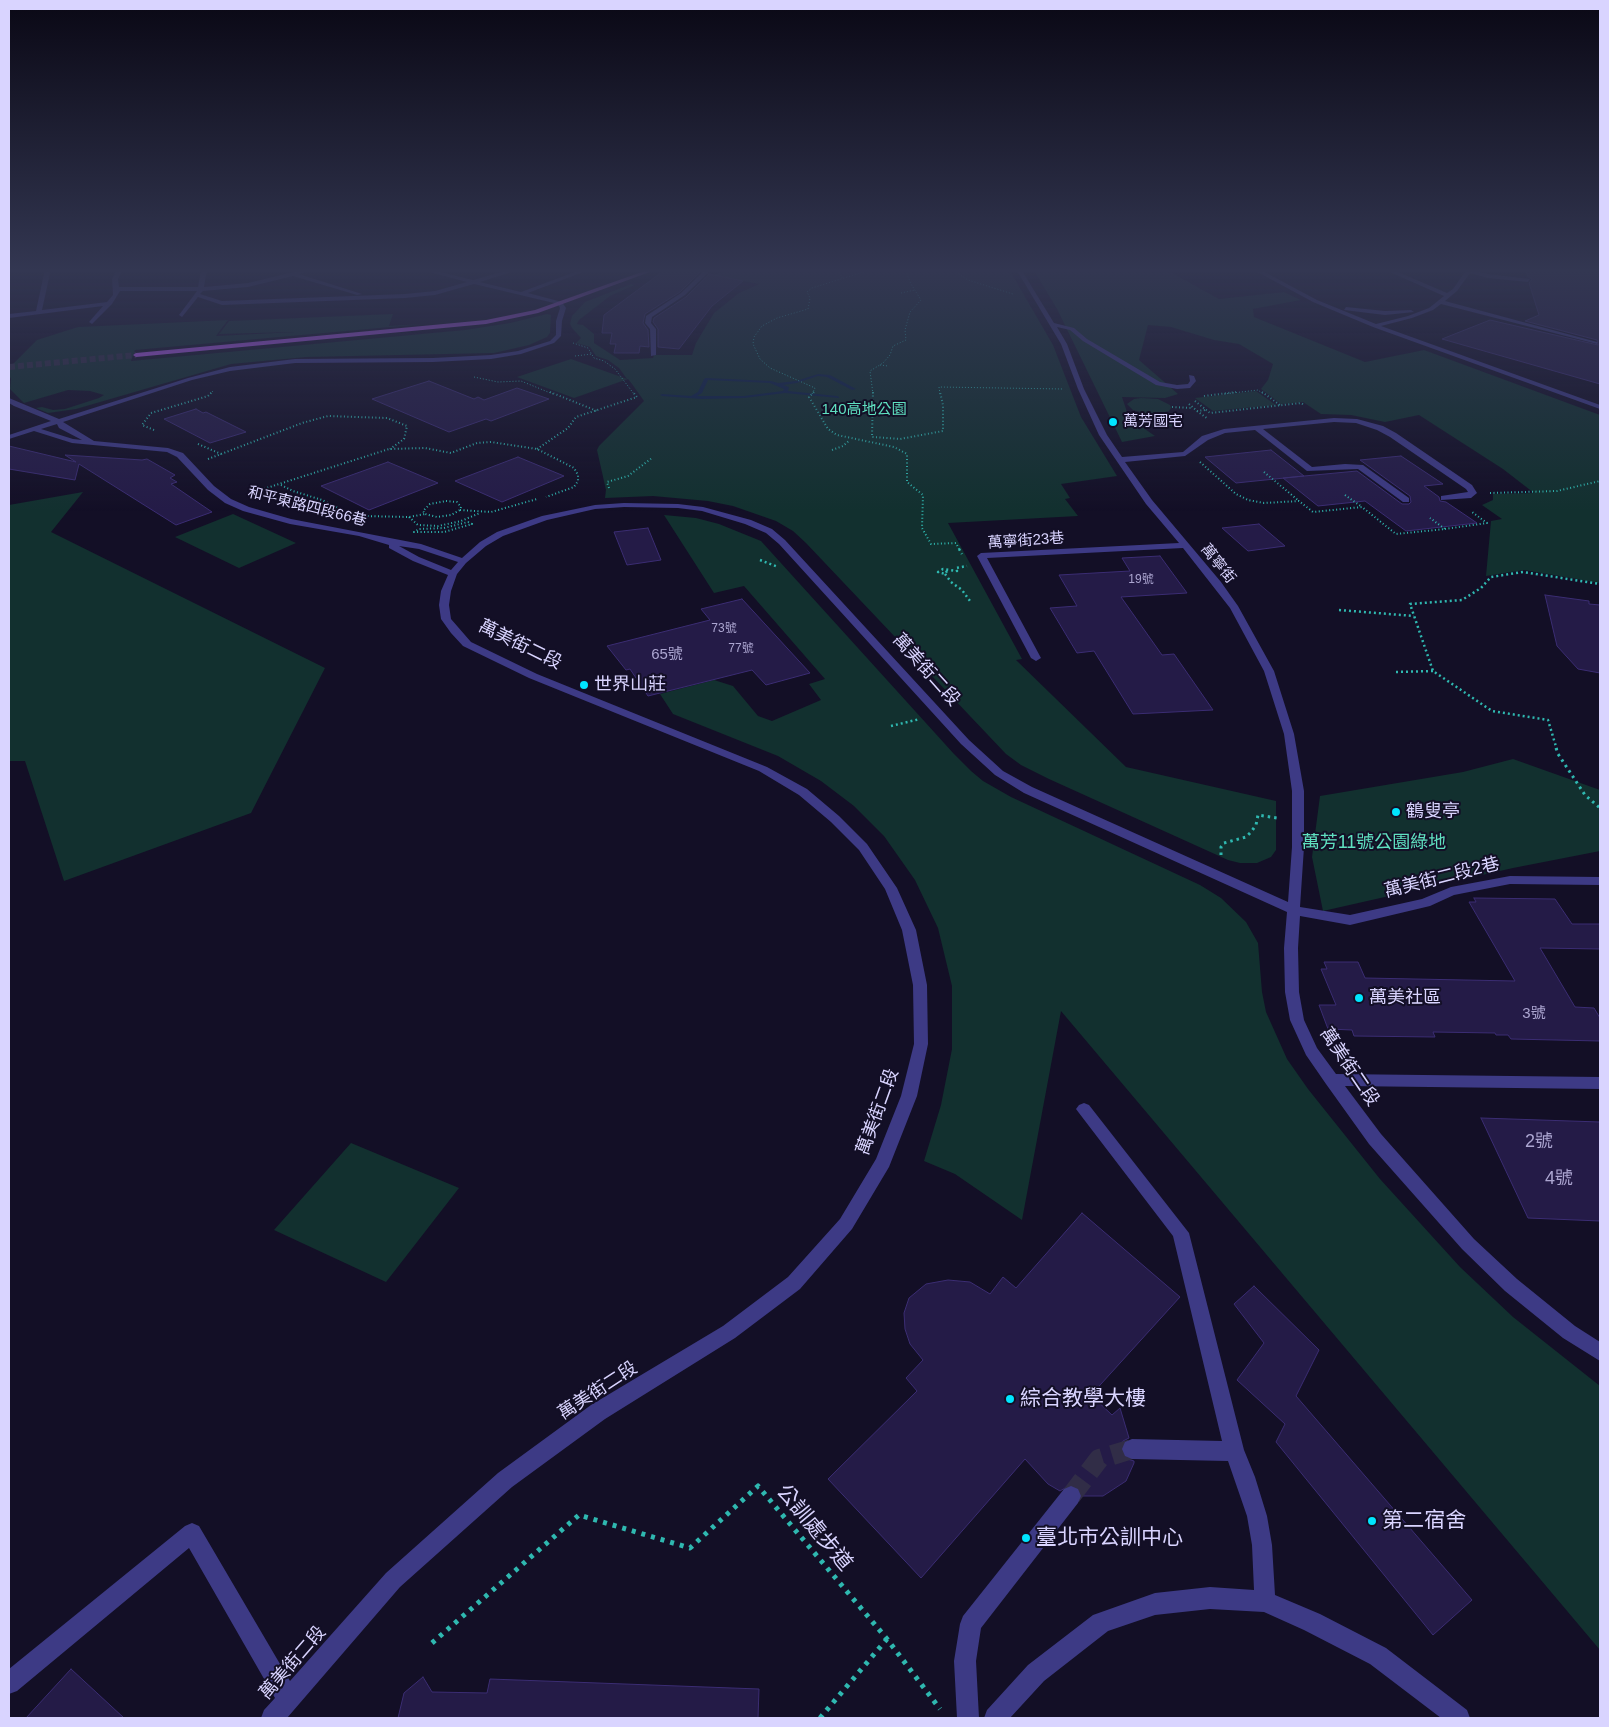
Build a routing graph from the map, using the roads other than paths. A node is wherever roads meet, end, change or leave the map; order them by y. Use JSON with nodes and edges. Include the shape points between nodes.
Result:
{"nodes":[{"id":1,"x":196,"y":350,"type":"edge"},
{"id":2,"x":530,"y":350,"type":"edge"},
{"id":3,"x":652,"y":350,"type":"edge"},
{"id":4,"x":1065,"y":350,"type":"edge"},
{"id":5,"x":1101,"y":350,"type":"edge"},
{"id":6,"x":1439,"y":350,"type":"edge"},
{"id":7,"x":136,"y":355,"type":"tunnel mouth"},
{"id":8,"x":652,"y":355,"type":"dead end"},
{"id":9,"x":1191,"y":376,"type":"dead end"},
{"id":10,"x":9,"y":400,"type":"edge"},
{"id":11,"x":1600,"y":407,"type":"edge"},
{"id":12,"x":58,"y":421,"type":"junction"},
{"id":13,"x":1257,"y":428,"type":"junction"},
{"id":14,"x":34,"y":429,"type":"junction"},
{"id":15,"x":9,"y":437,"type":"edge"},
{"id":16,"x":94,"y":443,"type":"junction"},
{"id":17,"x":1119,"y":460,"type":"junction"},
{"id":18,"x":1444,"y":498,"type":"dead end"},
{"id":19,"x":1406,"y":500,"type":"dead end"},
{"id":20,"x":383,"y":541,"type":"junction"},
{"id":21,"x":1186,"y":546,"type":"junction"},
{"id":22,"x":463,"y":561,"type":"junction"},
{"id":23,"x":453,"y":574,"type":"junction"},
{"id":24,"x":1036,"y":658,"type":"dead end"},
{"id":25,"x":1600,"y":881,"type":"edge"},
{"id":26,"x":1294,"y":910,"type":"junction"},
{"id":27,"x":1331,"y":1080,"type":"junction"},
{"id":28,"x":1600,"y":1083,"type":"edge"},
{"id":29,"x":1084,"y":1109,"type":"dead end"},
{"id":30,"x":1600,"y":1352,"type":"edge"},
{"id":31,"x":1132,"y":1449,"type":"tunnel mouth"},
{"id":32,"x":1234,"y":1451,"type":"junction"},
{"id":33,"x":1071,"y":1496,"type":"tunnel mouth"},
{"id":34,"x":1265,"y":1601,"type":"junction"},
{"id":35,"x":9,"y":1683,"type":"edge"},
{"id":36,"x":287,"y":1698,"type":"junction"},
{"id":37,"x":272,"y":1718,"type":"edge"},
{"id":38,"x":968,"y":1718,"type":"edge"},
{"id":39,"x":995,"y":1718,"type":"edge"},
{"id":40,"x":1459,"y":1718,"type":"edge"}],
"edges":[{"from":1,"to":7,"type":"main road"},
{"from":2,"to":12,"type":"street","via":[[456,360],[295,361],[252,365],[190,379]]},
{"from":3,"to":8,"type":"street"},
{"from":4,"to":17,"type":"street","name":"萬寧街","via":[[1103,435]]},
{"from":5,"to":9,"type":"street","via":[[1158,384],[1190,386]]},
{"from":6,"to":11,"type":"street"},
{"from":10,"to":12,"type":"street","name":"和平東路四段66巷"},
{"from":12,"to":14,"type":"street"},
{"from":12,"to":16,"type":"street","name":"和平東路四段66巷"},
{"from":13,"to":17,"type":"street","via":[[1211,434],[1181,455]]},
{"from":13,"to":18,"type":"street","via":[[1334,420],[1369,424],[1393,435],[1474,493]]},
{"from":13,"to":19,"type":"street","via":[[1310,469],[1360,467]]},
{"from":14,"to":15,"type":"street"},
{"from":14,"to":16,"type":"street","name":"和平東路四段66巷","via":[[72,441]]},
{"from":16,"to":20,"type":"street","name":"和平東路四段66巷","via":[[158,448],[180,455],[228,501],[263,514]]},
{"from":17,"to":21,"type":"street","name":"萬寧街"},
{"from":20,"to":22,"type":"street","name":"和平東路四段66巷","via":[[421,547]]},
{"from":20,"to":23,"type":"street","name":"和平東路四段66巷"},
{"from":21,"to":24,"type":"street","name":"萬寧街23巷","via":[[981,556]]},
{"from":21,"to":26,"type":"street","name":"萬寧街","via":[[1235,608],[1269,671],[1289,734],[1298,791]]},
{"from":22,"to":23,"type":"street","name":"萬美街二段"},
{"from":22,"to":26,"type":"street","name":"萬美街二段","via":[[500,534],[545,518],[595,507],[651,505],[704,509],[748,522],[769,531],[782,542],[981,758],[999,773],[1028,790]]},
{"from":23,"to":36,"type":"street","name":"萬美街二段","via":[[446,591],[446,619],[467,644],[532,676],[763,769],[803,792],[863,847],[891,888],[909,930],[920,985],[921,1044],[909,1096],[883,1162],[846,1224],[794,1283],[729,1332],[598,1412],[506,1480],[393,1580]]},
{"from":25,"to":26,"type":"street","name":"萬美街二段2巷","via":[[1510,880],[1451,891],[1425,903],[1350,920]]},
{"from":26,"to":27,"type":"street","name":"萬美街二段","via":[[1291,948],[1297,1020],[1311,1051]]},
{"from":27,"to":28,"type":"street"},
{"from":27,"to":30,"type":"street","name":"萬美街二段","via":[[1375,1139],[1468,1244],[1569,1332]]},
{"from":29,"to":32,"type":"street","via":[[1181,1233]]},
{"from":31,"to":32,"type":"street"},
{"from":32,"to":34,"type":"street","via":[[1257,1516]]},
{"from":33,"to":38,"type":"street","via":[[971,1624],[965,1661]]},
{"from":34,"to":39,"type":"street","via":[[1210,1598],[1155,1604],[1100,1624],[1036,1673]]},
{"from":34,"to":40,"type":"street","via":[[1378,1656]]},
{"from":35,"to":36,"type":"street","via":[[192,1533]]},
{"from":36,"to":37,"type":"street","name":"萬美街二段"}]}
